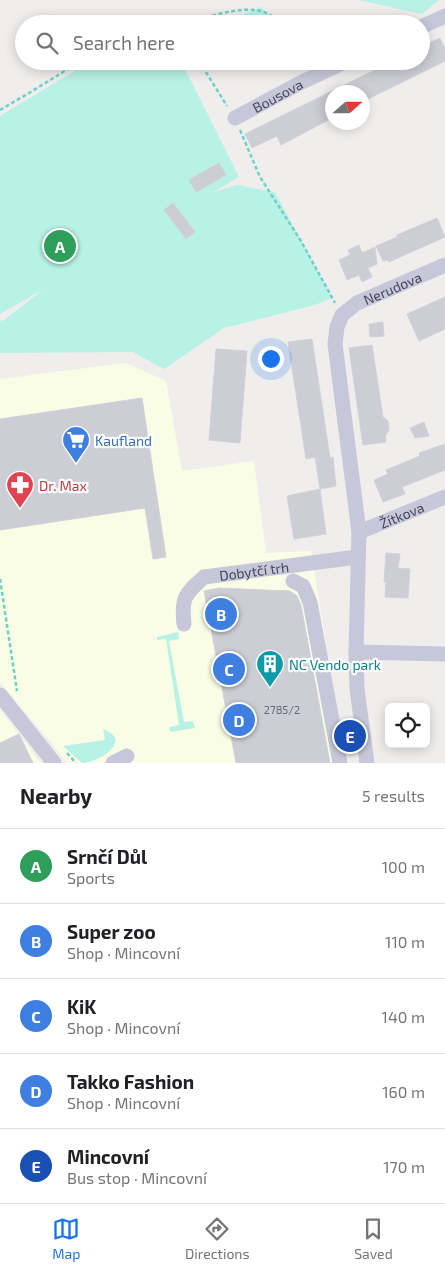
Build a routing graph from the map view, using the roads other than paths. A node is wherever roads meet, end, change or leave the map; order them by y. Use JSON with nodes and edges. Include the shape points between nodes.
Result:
{"nodes":[{"id":1,"x":445,"y":16,"type":"edge"},
{"id":2,"x":430,"y":23,"type":"edge"},
{"id":3,"x":328,"y":70,"type":"edge"},
{"id":4,"x":235,"y":118,"type":"road end"},
{"id":5,"x":445,"y":265,"type":"edge"},
{"id":6,"x":445,"y":497,"type":"edge"},
{"id":7,"x":359,"y":532,"type":"junction"},
{"id":8,"x":357,"y":557,"type":"junction"},
{"id":9,"x":293,"y":581,"type":"dead end"},
{"id":10,"x":184,"y":624,"type":"dead end"},
{"id":11,"x":356,"y":652,"type":"junction"},
{"id":12,"x":445,"y":654,"type":"edge"},
{"id":13,"x":0,"y":695,"type":"edge"},
{"id":14,"x":127,"y":756,"type":"dead end"},
{"id":15,"x":54,"y":763,"type":"edge"},
{"id":16,"x":113,"y":763,"type":"edge"},
{"id":17,"x":340,"y":763,"type":"edge"},
{"id":18,"x":367,"y":763,"type":"edge"}],
"edges":[{"from":1,"to":2,"type":"street"},
{"from":3,"to":4,"type":"street","name":"Bousova"},
{"from":5,"to":7,"type":"street","name":"Nerudova","via":[[357,303],[342,315],[337,327],[335,344]]},
{"from":6,"to":7,"type":"street","name":"Žítkova"},
{"from":7,"to":8,"type":"street"},
{"from":8,"to":10,"type":"street","name":"Dobytčí trh","via":[[204,577],[189,590],[182,607]]},
{"from":8,"to":11,"type":"street"},
{"from":9,"to":17,"type":"street","via":[[303,586],[310,602]]},
{"from":11,"to":12,"type":"street"},
{"from":11,"to":18,"type":"street","via":[[357,689]]},
{"from":13,"to":15,"type":"street"},
{"from":14,"to":16,"type":"street"}]}
